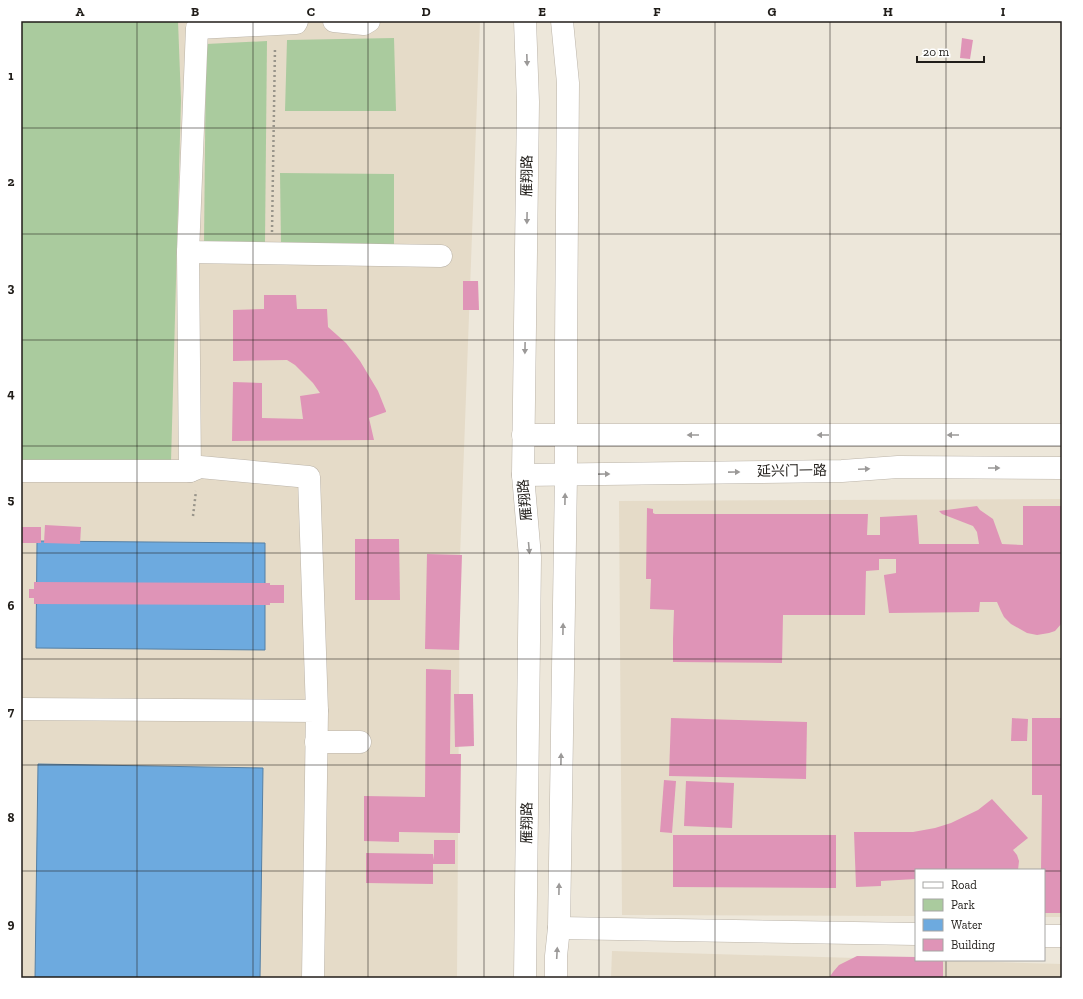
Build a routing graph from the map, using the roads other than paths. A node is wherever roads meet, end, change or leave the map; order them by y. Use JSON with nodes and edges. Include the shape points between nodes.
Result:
{"nodes":[{"id":1,"x":297,"y":21,"type":"edge"},
{"id":2,"x":334,"y":21,"type":"edge"},
{"id":3,"x":369,"y":21,"type":"edge"},
{"id":4,"x":525,"y":21,"type":"edge"},
{"id":5,"x":562,"y":21,"type":"edge"},
{"id":6,"x":188,"y":252,"type":"junction"},
{"id":7,"x":441,"y":256,"type":"dead end"},
{"id":8,"x":523,"y":435,"type":"junction"},
{"id":9,"x":1062,"y":435,"type":"edge"},
{"id":10,"x":566,"y":436,"type":"junction"},
{"id":11,"x":1062,"y":468,"type":"edge"},
{"id":12,"x":190,"y":470,"type":"junction"},
{"id":13,"x":21,"y":471,"type":"edge"},
{"id":14,"x":523,"y":475,"type":"junction"},
{"id":15,"x":566,"y":475,"type":"junction"},
{"id":16,"x":21,"y":709,"type":"edge"},
{"id":17,"x":317,"y":711,"type":"junction"},
{"id":18,"x":316,"y":742,"type":"junction"},
{"id":19,"x":360,"y":742,"type":"dead end"},
{"id":20,"x":559,"y":928,"type":"junction"},
{"id":21,"x":915,"y":934,"type":"edge"},
{"id":22,"x":1045,"y":936,"type":"edge"},
{"id":23,"x":1062,"y":936,"type":"edge"},
{"id":24,"x":313,"y":978,"type":"edge"},
{"id":25,"x":525,"y":978,"type":"edge"},
{"id":26,"x":556,"y":978,"type":"edge"}],
"edges":[{"from":1,"to":6,"type":"main road","via":[[197,28]]},
{"from":2,"to":3,"type":"main road","via":[[364,24]]},
{"from":4,"to":8,"type":"main road","name":"雁翔路","one_way":true,"via":[[528,102]]},
{"from":5,"to":10,"type":"main road","via":[[568,83]]},
{"from":6,"to":7,"type":"main road"},
{"from":6,"to":12,"type":"main road"},
{"from":8,"to":10,"type":"main road"},
{"from":8,"to":14,"type":"main road","name":"雁翔路"},
{"from":9,"to":10,"type":"main road","one_way":true},
{"from":10,"to":15,"type":"main road"},
{"from":15,"to":11,"type":"main road","name":"延兴门一路","one_way":true,"via":[[898,468]]},
{"from":12,"to":13,"type":"main road"},
{"from":12,"to":17,"type":"main road","via":[[200,467],[309,476]]},
{"from":14,"to":15,"type":"main road","name":"延兴门一路"},
{"from":14,"to":25,"type":"main road","name":"雁翔路","one_way":true,"via":[[530,557]]},
{"from":20,"to":15,"type":"main road","one_way":true},
{"from":16,"to":17,"type":"main road"},
{"from":17,"to":18,"type":"main road"},
{"from":18,"to":19,"type":"main road"},
{"from":18,"to":24,"type":"main road"},
{"from":20,"to":21,"type":"main road"},
{"from":26,"to":20,"type":"main road","one_way":true},
{"from":22,"to":23,"type":"main road"}]}
